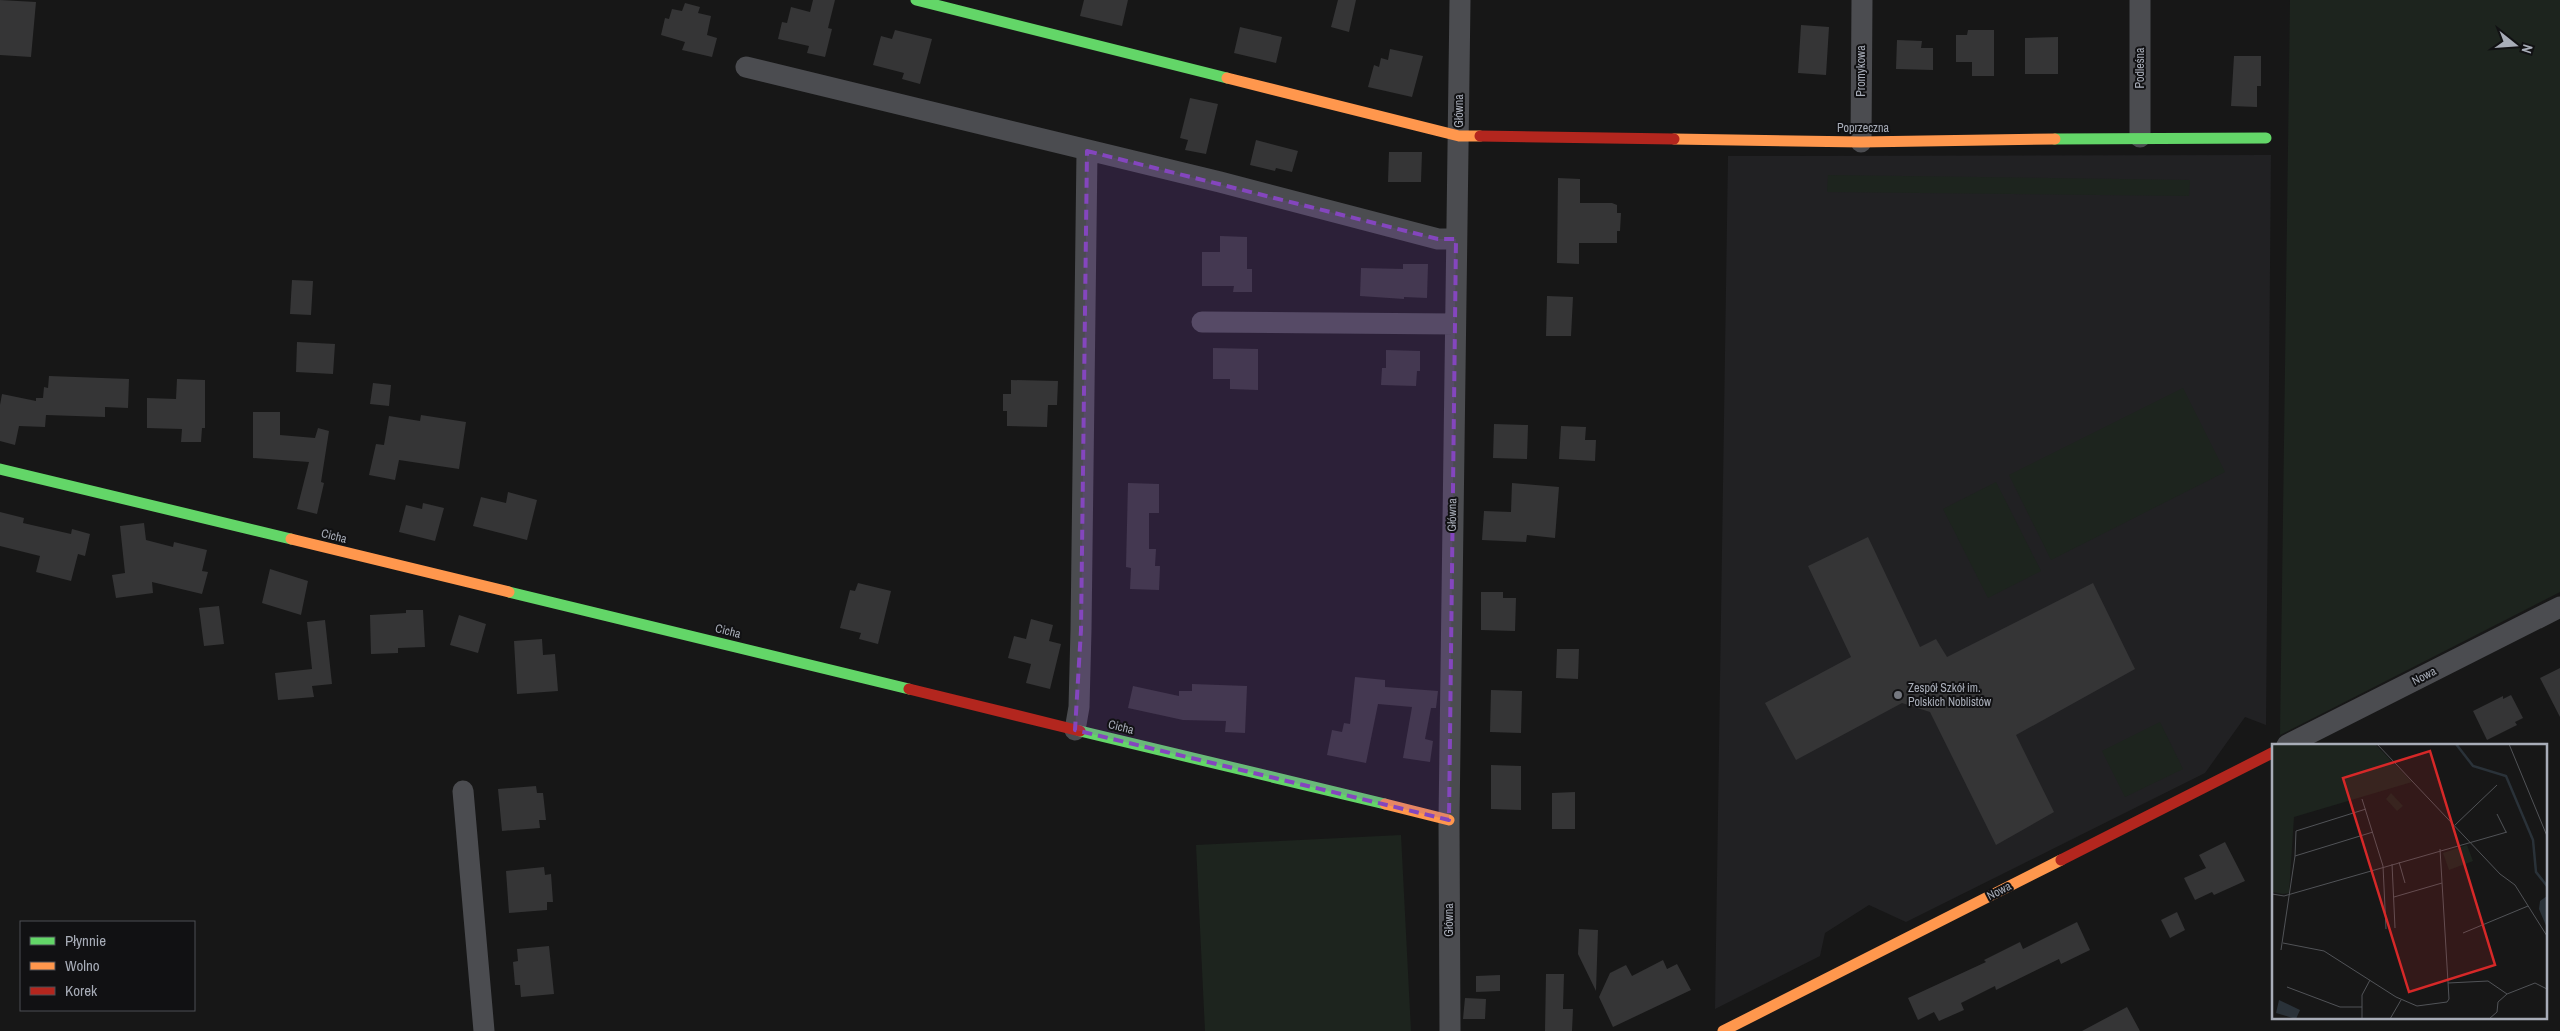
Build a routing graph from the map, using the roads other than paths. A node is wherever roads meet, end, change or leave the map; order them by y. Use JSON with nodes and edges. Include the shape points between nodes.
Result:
{"nodes":[{"id":1,"x":916,"y":0,"type":"edge"},
{"id":2,"x":1460,"y":0,"type":"edge"},
{"id":3,"x":1862,"y":0,"type":"edge"},
{"id":4,"x":2140,"y":0,"type":"edge"},
{"id":5,"x":746,"y":67,"type":"dead end"},
{"id":6,"x":1459,"y":136,"type":"junction"},
{"id":7,"x":2140,"y":137,"type":"junction"},
{"id":8,"x":2266,"y":138,"type":"dead end"},
{"id":9,"x":1860,"y":142,"type":"junction"},
{"id":10,"x":1087,"y":150,"type":"junction"},
{"id":11,"x":1456,"y":239,"type":"junction"},
{"id":12,"x":1202,"y":322,"type":"dead end"},
{"id":13,"x":1455,"y":324,"type":"junction"},
{"id":14,"x":0,"y":469,"type":"edge"},
{"id":15,"x":2560,"y":607,"type":"edge"},
{"id":16,"x":1075,"y":730,"type":"junction"},
{"id":17,"x":2289,"y":744,"type":"edge"},
{"id":18,"x":2272,"y":753,"type":"edge"},
{"id":19,"x":463,"y":791,"type":"dead end"},
{"id":20,"x":1449,"y":820,"type":"junction"},
{"id":21,"x":484,"y":1031,"type":"edge"},
{"id":22,"x":1450,"y":1031,"type":"edge"},
{"id":23,"x":1723,"y":1031,"type":"edge"}],
"edges":[{"from":1,"to":6,"type":"street","name":"Poprzeczna"},
{"from":2,"to":6,"type":"street","name":"Główna"},
{"from":3,"to":9,"type":"street","name":"Promykowa"},
{"from":4,"to":7,"type":"street","name":"Podleśna"},
{"from":5,"to":10,"type":"street"},
{"from":6,"to":9,"type":"street","name":"Poprzeczna"},
{"from":6,"to":11,"type":"street","name":"Główna"},
{"from":7,"to":8,"type":"street","name":"Poprzeczna"},
{"from":7,"to":9,"type":"street","name":"Poprzeczna"},
{"from":10,"to":11,"type":"street","via":[[1438,239]]},
{"from":10,"to":16,"type":"street","via":[[1081,620],[1079,707]]},
{"from":11,"to":13,"type":"street","name":"Główna"},
{"from":12,"to":13,"type":"street"},
{"from":13,"to":20,"type":"street","name":"Główna"},
{"from":14,"to":16,"type":"street","name":"Cicha"},
{"from":15,"to":17,"type":"street","name":"Nowa"},
{"from":16,"to":20,"type":"street","name":"Cicha"},
{"from":18,"to":23,"type":"street","name":"Nowa"},
{"from":19,"to":21,"type":"street"},
{"from":20,"to":22,"type":"street","name":"Główna"}]}
